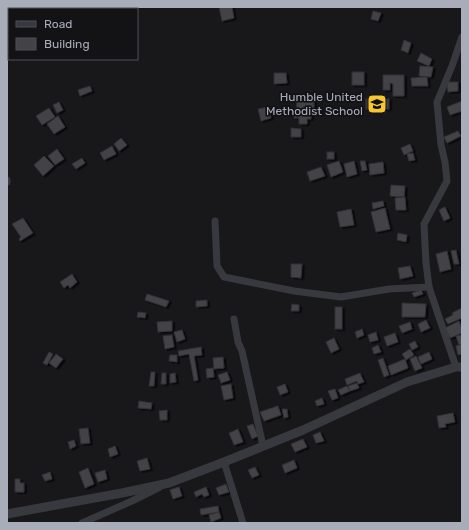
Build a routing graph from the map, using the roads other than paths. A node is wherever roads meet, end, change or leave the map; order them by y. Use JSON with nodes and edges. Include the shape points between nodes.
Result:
{"nodes":[{"id":1,"x":461,"y":40,"type":"edge"},
{"id":2,"x":215,"y":221,"type":"dead end"},
{"id":3,"x":429,"y":287,"type":"junction"},
{"id":4,"x":234,"y":318,"type":"dead end"},
{"id":5,"x":459,"y":367,"type":"edge"},
{"id":6,"x":263,"y":446,"type":"junction"},
{"id":7,"x":224,"y":462,"type":"junction"},
{"id":8,"x":169,"y":483,"type":"junction"},
{"id":9,"x":7,"y":514,"type":"edge"},
{"id":10,"x":82,"y":523,"type":"edge"},
{"id":11,"x":243,"y":523,"type":"edge"}],
"edges":[{"from":1,"to":3,"type":"street","via":[[437,102],[447,181],[424,224]]},
{"from":2,"to":3,"type":"street","via":[[217,266],[224,277],[294,291],[341,297],[389,289]]},
{"from":3,"to":5,"type":"street"},
{"from":4,"to":6,"type":"street"},
{"from":5,"to":6,"type":"street","via":[[406,382]]},
{"from":6,"to":7,"type":"street"},
{"from":7,"to":8,"type":"street"},
{"from":7,"to":11,"type":"street"},
{"from":8,"to":9,"type":"street"},
{"from":8,"to":10,"type":"street"}]}
